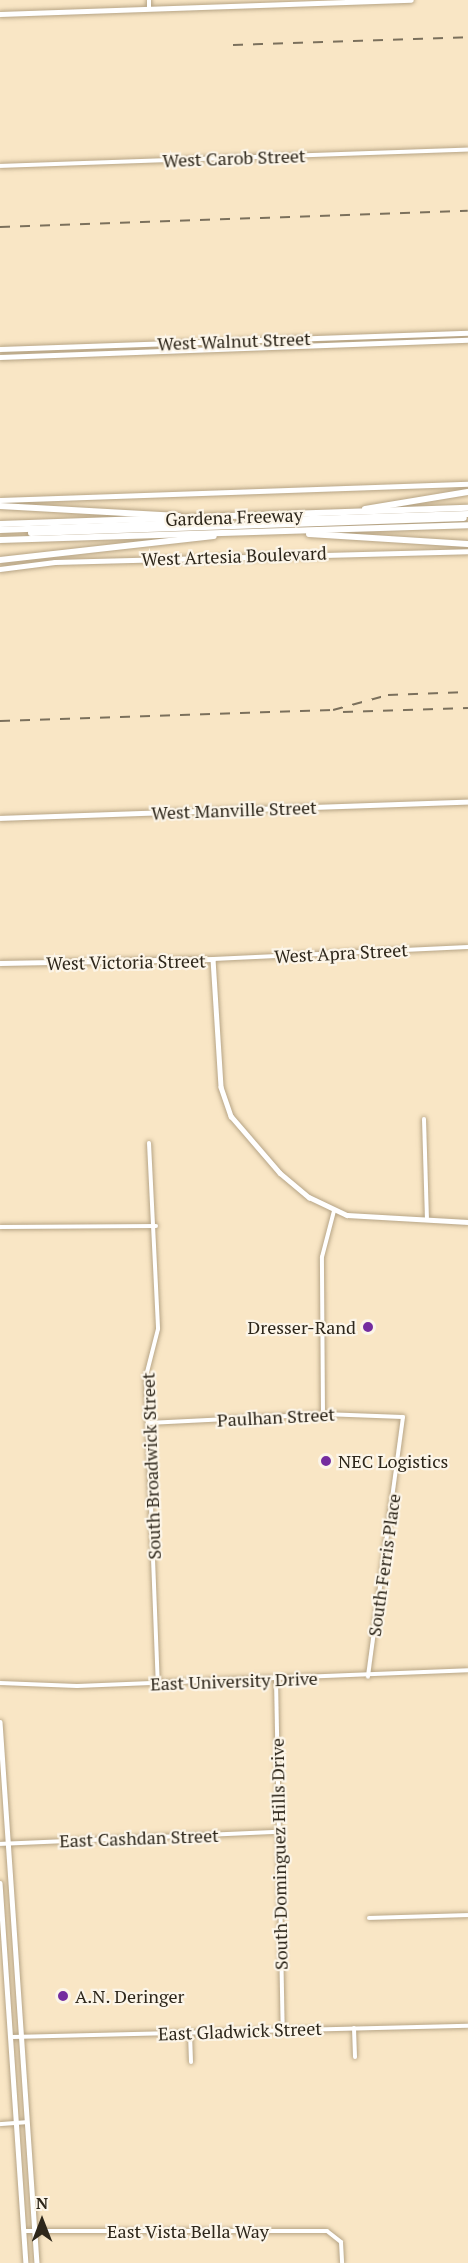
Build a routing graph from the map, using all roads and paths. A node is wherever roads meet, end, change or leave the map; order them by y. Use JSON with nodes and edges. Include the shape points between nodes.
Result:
{"nodes":[{"id":1,"x":149,"y":0,"type":"edge"},
{"id":2,"x":411,"y":0,"type":"edge"},
{"id":3,"x":149,"y":9,"type":"junction"},
{"id":4,"x":0,"y":14,"type":"edge"},
{"id":5,"x":468,"y":150,"type":"edge"},
{"id":6,"x":0,"y":166,"type":"edge"},
{"id":7,"x":468,"y":333,"type":"edge"},
{"id":8,"x":335,"y":337,"type":"junction"},
{"id":9,"x":468,"y":340,"type":"edge"},
{"id":10,"x":239,"y":341,"type":"junction"},
{"id":11,"x":335,"y":345,"type":"junction"},
{"id":12,"x":86,"y":346,"type":"junction"},
{"id":13,"x":65,"y":347,"type":"junction"},
{"id":14,"x":43,"y":348,"type":"junction"},
{"id":15,"x":240,"y":348,"type":"junction"},
{"id":16,"x":0,"y":349,"type":"edge"},
{"id":17,"x":18,"y":349,"type":"junction"},
{"id":18,"x":86,"y":354,"type":"junction"},
{"id":19,"x":43,"y":355,"type":"junction"},
{"id":20,"x":65,"y":355,"type":"junction"},
{"id":21,"x":18,"y":356,"type":"junction"},
{"id":22,"x":0,"y":357,"type":"edge"},
{"id":23,"x":468,"y":484,"type":"edge"},
{"id":24,"x":468,"y":492,"type":"edge"},
{"id":25,"x":0,"y":500,"type":"edge"},
{"id":26,"x":0,"y":506,"type":"edge"},
{"id":27,"x":468,"y":508,"type":"edge"},
{"id":28,"x":354,"y":512,"type":"junction"},
{"id":29,"x":468,"y":516,"type":"edge"},
{"id":30,"x":237,"y":518,"type":"junction"},
{"id":31,"x":0,"y":524,"type":"edge"},
{"id":32,"x":468,"y":525,"type":"edge"},
{"id":33,"x":0,"y":532,"type":"edge"},
{"id":34,"x":238,"y":532,"type":"junction"},
{"id":35,"x":275,"y":532,"type":"junction"},
{"id":36,"x":0,"y":540,"type":"edge"},
{"id":37,"x":468,"y":544,"type":"edge"},
{"id":38,"x":468,"y":551,"type":"edge"},
{"id":39,"x":0,"y":560,"type":"edge"},
{"id":40,"x":0,"y":569,"type":"edge"},
{"id":41,"x":468,"y":802,"type":"edge"},
{"id":42,"x":0,"y":818,"type":"edge"},
{"id":43,"x":468,"y":947,"type":"edge"},
{"id":44,"x":213,"y":958,"type":"junction"},
{"id":45,"x":0,"y":963,"type":"edge"},
{"id":46,"x":424,"y":1119,"type":"dead end"},
{"id":47,"x":149,"y":1143,"type":"dead end"},
{"id":48,"x":334,"y":1211,"type":"junction"},
{"id":49,"x":427,"y":1218,"type":"junction"},
{"id":50,"x":468,"y":1222,"type":"edge"},
{"id":51,"x":156,"y":1226,"type":"junction"},
{"id":52,"x":0,"y":1227,"type":"edge"},
{"id":53,"x":322,"y":1414,"type":"junction"},
{"id":54,"x":403,"y":1417,"type":"joint"},
{"id":55,"x":148,"y":1423,"type":"junction"},
{"id":56,"x":468,"y":1670,"type":"edge"},
{"id":57,"x":368,"y":1677,"type":"junction"},
{"id":58,"x":276,"y":1679,"type":"junction"},
{"id":59,"x":0,"y":1683,"type":"edge"},
{"id":60,"x":158,"y":1683,"type":"junction"},
{"id":61,"x":0,"y":1722,"type":"edge"},
{"id":62,"x":277,"y":1832,"type":"junction"},
{"id":63,"x":0,"y":1844,"type":"edge"},
{"id":64,"x":7,"y":1844,"type":"junction"},
{"id":65,"x":0,"y":1883,"type":"edge"},
{"id":66,"x":468,"y":1915,"type":"edge"},
{"id":67,"x":369,"y":1918,"type":"dead end"},
{"id":68,"x":468,"y":2026,"type":"edge"},
{"id":69,"x":284,"y":2028,"type":"junction"},
{"id":70,"x":354,"y":2028,"type":"junction"},
{"id":71,"x":190,"y":2033,"type":"junction"},
{"id":72,"x":12,"y":2037,"type":"junction"},
{"id":73,"x":21,"y":2037,"type":"junction"},
{"id":74,"x":355,"y":2057,"type":"dead end"},
{"id":75,"x":191,"y":2062,"type":"dead end"},
{"id":76,"x":27,"y":2122,"type":"junction"},
{"id":77,"x":16,"y":2123,"type":"junction"},
{"id":78,"x":0,"y":2124,"type":"edge"},
{"id":79,"x":24,"y":2231,"type":"junction"},
{"id":80,"x":35,"y":2231,"type":"junction"},
{"id":81,"x":26,"y":2263,"type":"edge"},
{"id":82,"x":37,"y":2263,"type":"edge"},
{"id":83,"x":342,"y":2263,"type":"edge"}],
"edges":[{"from":1,"to":3,"type":"street"},
{"from":2,"to":3,"type":"street"},
{"from":3,"to":4,"type":"street"},
{"from":5,"to":6,"type":"street","name":"West Carob Street"},
{"from":7,"to":8,"type":"street","name":"West Walnut Street"},
{"from":8,"to":10,"type":"street","name":"West Walnut Street"},
{"from":8,"to":11,"type":"street"},
{"from":9,"to":11,"type":"street","name":"West Walnut Street"},
{"from":10,"to":12,"type":"street","name":"West Walnut Street"},
{"from":10,"to":15,"type":"street"},
{"from":11,"to":15,"type":"street","name":"West Walnut Street"},
{"from":12,"to":13,"type":"street","name":"West Walnut Street"},
{"from":12,"to":18,"type":"street"},
{"from":13,"to":14,"type":"street","name":"West Walnut Street"},
{"from":13,"to":20,"type":"street"},
{"from":14,"to":17,"type":"street","name":"West Walnut Street"},
{"from":14,"to":19,"type":"street"},
{"from":15,"to":18,"type":"street","name":"West Walnut Street"},
{"from":16,"to":17,"type":"street","name":"West Walnut Street"},
{"from":17,"to":21,"type":"street"},
{"from":18,"to":20,"type":"street","name":"West Walnut Street"},
{"from":19,"to":20,"type":"street","name":"West Walnut Street"},
{"from":19,"to":21,"type":"street","name":"West Walnut Street"},
{"from":21,"to":22,"type":"street","name":"West Walnut Street"},
{"from":23,"to":25,"type":"street"},
{"from":24,"to":28,"type":"highway"},
{"from":26,"to":30,"type":"highway"},
{"from":27,"to":28,"type":"highway","name":"Gardena Freeway"},
{"from":28,"to":30,"type":"highway","name":"Gardena Freeway"},
{"from":29,"to":33,"type":"highway"},
{"from":30,"to":31,"type":"highway","name":"Gardena Freeway"},
{"from":32,"to":35,"type":"highway","name":"Gardena Freeway"},
{"from":34,"to":35,"type":"highway","name":"Gardena Freeway"},
{"from":34,"to":36,"type":"highway","name":"Gardena Freeway"},
{"from":34,"to":39,"type":"highway"},
{"from":35,"to":37,"type":"highway"},
{"from":38,"to":40,"type":"street","name":"West Artesia Boulevard","via":[[74,561]]},
{"from":41,"to":42,"type":"street","name":"West Manville Street"},
{"from":43,"to":44,"type":"street","name":"West Apra Street"},
{"from":44,"to":45,"type":"street","name":"West Victoria Street"},
{"from":44,"to":48,"type":"street","name":"West Victoria Street","via":[[220,1083],[231,1116],[280,1173]]},
{"from":46,"to":49,"type":"street"},
{"from":47,"to":51,"type":"street","name":"South Broadwick Street"},
{"from":48,"to":49,"type":"street","name":"West Victoria Street","via":[[360,1217]]},
{"from":48,"to":53,"type":"street","via":[[322,1257]]},
{"from":49,"to":50,"type":"street","name":"West Victoria Street"},
{"from":51,"to":52,"type":"street"},
{"from":51,"to":55,"type":"street","name":"South Broadwick Street","via":[[158,1329],[146,1376]]},
{"from":53,"to":54,"type":"street","name":"Paulhan Street"},
{"from":53,"to":55,"type":"street","name":"Paulhan Street"},
{"from":54,"to":57,"type":"street","name":"South Ferris Place"},
{"from":55,"to":60,"type":"street","name":"South Broadwick Street"},
{"from":56,"to":57,"type":"street","name":"East University Drive"},
{"from":57,"to":58,"type":"street","name":"East University Drive"},
{"from":58,"to":60,"type":"street","name":"East University Drive"},
{"from":58,"to":62,"type":"street","name":"South Dominguez Hills Drive"},
{"from":59,"to":60,"type":"street","name":"East University Drive"},
{"from":61,"to":64,"type":"street"},
{"from":62,"to":64,"type":"street","name":"East Cashdan Street"},
{"from":62,"to":69,"type":"street","name":"South Dominguez Hills Drive"},
{"from":63,"to":64,"type":"street","name":"East Cashdan Street"},
{"from":64,"to":73,"type":"street"},
{"from":65,"to":72,"type":"street"},
{"from":66,"to":67,"type":"street"},
{"from":68,"to":70,"type":"street","name":"East Gladwick Street"},
{"from":69,"to":70,"type":"street","name":"East Gladwick Street"},
{"from":69,"to":71,"type":"street","name":"East Gladwick Street"},
{"from":70,"to":74,"type":"street"},
{"from":71,"to":73,"type":"street","name":"East Gladwick Street"},
{"from":71,"to":75,"type":"street"},
{"from":72,"to":73,"type":"street","name":"East Gladwick Street"},
{"from":72,"to":77,"type":"street"},
{"from":73,"to":76,"type":"street"},
{"from":76,"to":77,"type":"street"},
{"from":76,"to":80,"type":"street"},
{"from":77,"to":78,"type":"street"},
{"from":77,"to":79,"type":"street"},
{"from":79,"to":80,"type":"street","name":"East Vista Bella Way"},
{"from":79,"to":81,"type":"street"},
{"from":80,"to":82,"type":"street"},
{"from":80,"to":83,"type":"street","name":"East Vista Bella Way","via":[[327,2231],[339,2237]]}]}
